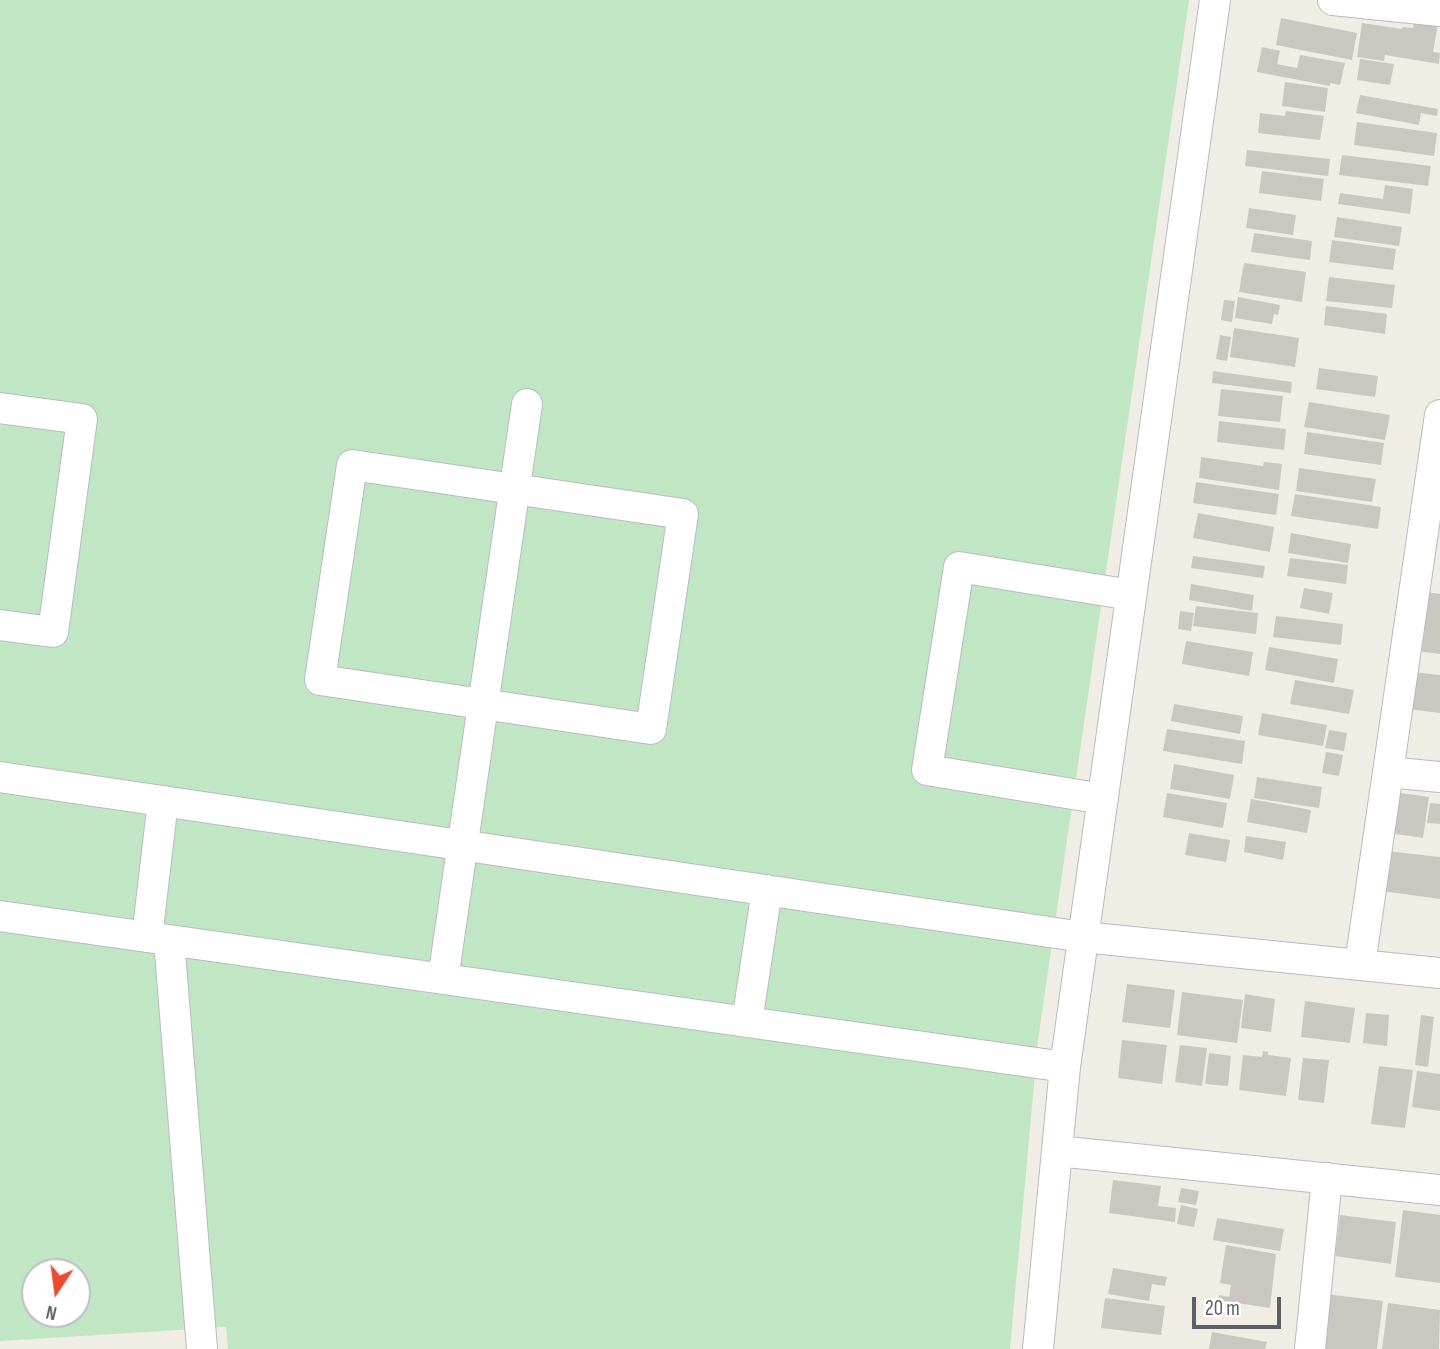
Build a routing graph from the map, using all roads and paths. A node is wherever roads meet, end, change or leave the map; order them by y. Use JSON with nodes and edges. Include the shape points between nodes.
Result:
{"nodes":[{"id":1,"x":1215,"y":0,"type":"edge"},
{"id":2,"x":1333,"y":0,"type":"edge"},
{"id":3,"x":1440,"y":11,"type":"edge"},
{"id":4,"x":527,"y":404,"type":"dead end"},
{"id":5,"x":0,"y":408,"type":"edge"},
{"id":6,"x":1440,"y":415,"type":"edge"},
{"id":7,"x":515,"y":489,"type":"junction"},
{"id":8,"x":1427,"y":588,"type":"edge"},
{"id":9,"x":1132,"y":595,"type":"junction"},
{"id":10,"x":0,"y":625,"type":"edge"},
{"id":11,"x":484,"y":704,"type":"junction"},
{"id":12,"x":1388,"y":772,"type":"junction"},
{"id":13,"x":0,"y":777,"type":"edge"},
{"id":14,"x":1440,"y":777,"type":"edge"},
{"id":15,"x":1103,"y":799,"type":"junction"},
{"id":16,"x":163,"y":801,"type":"junction"},
{"id":17,"x":463,"y":845,"type":"junction"},
{"id":18,"x":767,"y":890,"type":"junction"},
{"id":19,"x":0,"y":916,"type":"edge"},
{"id":20,"x":1083,"y":937,"type":"junction"},
{"id":21,"x":158,"y":938,"type":"junction"},
{"id":22,"x":1360,"y":964,"type":"junction"},
{"id":23,"x":1440,"y":972,"type":"edge"},
{"id":24,"x":443,"y":979,"type":"junction"},
{"id":25,"x":747,"y":1022,"type":"junction"},
{"id":26,"x":1065,"y":1066,"type":"junction"},
{"id":27,"x":1057,"y":1151,"type":"junction"},
{"id":28,"x":1327,"y":1178,"type":"junction"},
{"id":29,"x":1440,"y":1190,"type":"edge"},
{"id":30,"x":202,"y":1349,"type":"edge"},
{"id":31,"x":1038,"y":1349,"type":"edge"},
{"id":32,"x":1310,"y":1349,"type":"edge"}],
"edges":[{"from":1,"to":9,"type":"street"},
{"from":2,"to":3,"type":"street"},
{"from":4,"to":7,"type":"street"},
{"from":5,"to":10,"type":"street","via":[[82,419],[54,632]]},
{"from":6,"to":8,"type":"street"},
{"from":7,"to":11,"type":"street"},
{"from":7,"to":11,"type":"street","via":[[352,464],[322,666],[320,680]]},
{"from":7,"to":11,"type":"street","via":[[682,514],[681,528],[650,729]]},
{"from":8,"to":12,"type":"street"},
{"from":9,"to":15,"type":"street"},
{"from":9,"to":15,"type":"street","via":[[959,567],[927,770]]},
{"from":11,"to":17,"type":"street"},
{"from":12,"to":14,"type":"street"},
{"from":12,"to":22,"type":"street"},
{"from":13,"to":16,"type":"street"},
{"from":15,"to":20,"type":"street"},
{"from":16,"to":17,"type":"street"},
{"from":16,"to":21,"type":"street"},
{"from":17,"to":18,"type":"street"},
{"from":17,"to":24,"type":"street"},
{"from":18,"to":20,"type":"street"},
{"from":18,"to":25,"type":"street"},
{"from":19,"to":21,"type":"street"},
{"from":20,"to":22,"type":"street"},
{"from":20,"to":26,"type":"street"},
{"from":21,"to":24,"type":"street"},
{"from":21,"to":30,"type":"street"},
{"from":22,"to":23,"type":"street"},
{"from":24,"to":25,"type":"street"},
{"from":25,"to":26,"type":"street"},
{"from":26,"to":27,"type":"street"},
{"from":27,"to":28,"type":"street"},
{"from":27,"to":31,"type":"street"},
{"from":28,"to":29,"type":"street"},
{"from":28,"to":32,"type":"street"}]}
